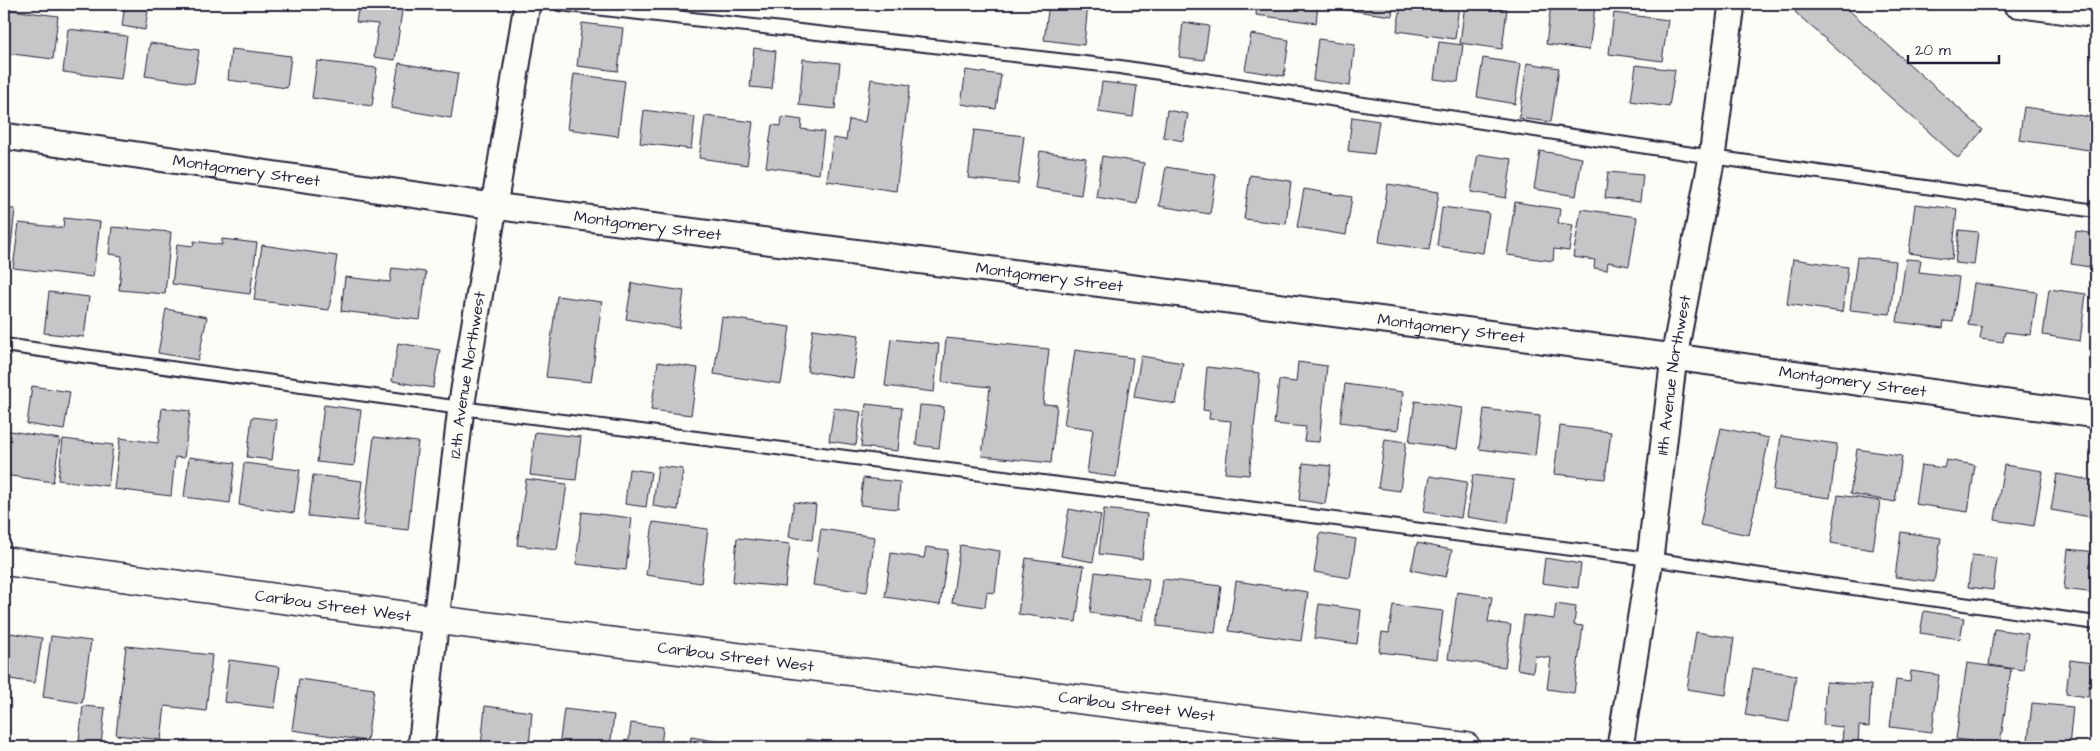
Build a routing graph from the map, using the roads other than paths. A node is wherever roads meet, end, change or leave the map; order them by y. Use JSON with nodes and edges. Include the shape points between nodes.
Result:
{"nodes":[{"id":1,"x":527,"y":4,"type":"edge"},
{"id":2,"x":559,"y":4,"type":"edge"},
{"id":3,"x":1732,"y":4,"type":"edge"},
{"id":4,"x":2016,"y":4,"type":"edge"},
{"id":5,"x":2096,"y":15,"type":"edge"},
{"id":6,"x":4,"y":136,"type":"edge"},
{"id":7,"x":1712,"y":157,"type":"junction"},
{"id":8,"x":493,"y":206,"type":"junction"},
{"id":9,"x":2096,"y":211,"type":"edge"},
{"id":10,"x":4,"y":345,"type":"edge"},
{"id":11,"x":1674,"y":357,"type":"junction"},
{"id":12,"x":462,"y":408,"type":"junction"},
{"id":13,"x":2096,"y":415,"type":"edge"},
{"id":14,"x":1650,"y":559,"type":"junction"},
{"id":15,"x":4,"y":561,"type":"edge"},
{"id":16,"x":437,"y":620,"type":"junction"},
{"id":17,"x":2096,"y":623,"type":"edge"},
{"id":18,"x":420,"y":747,"type":"edge"},
{"id":19,"x":1466,"y":747,"type":"edge"},
{"id":20,"x":1620,"y":747,"type":"edge"}],
"edges":[{"from":1,"to":8,"type":"street","name":"12th Avenue Northwest"},
{"from":2,"to":7,"type":"lane","via":[[1120,67]]},
{"from":3,"to":7,"type":"street","name":"11th Avenue Northwest"},
{"from":4,"to":5,"type":"street"},
{"from":6,"to":8,"type":"street","name":"Montgomery Street"},
{"from":7,"to":9,"type":"lane"},
{"from":7,"to":11,"type":"street","name":"11th Avenue Northwest"},
{"from":8,"to":11,"type":"street","name":"Montgomery Street"},
{"from":8,"to":12,"type":"street","name":"12th Avenue Northwest"},
{"from":10,"to":12,"type":"lane"},
{"from":11,"to":13,"type":"street","name":"Montgomery Street"},
{"from":11,"to":14,"type":"street","name":"11th Avenue Northwest"},
{"from":12,"to":14,"type":"lane"},
{"from":12,"to":16,"type":"street","name":"12th Avenue Northwest"},
{"from":14,"to":17,"type":"lane"},
{"from":14,"to":20,"type":"street","name":"11th Avenue Northwest"},
{"from":15,"to":16,"type":"street","name":"Caribou Street West"},
{"from":16,"to":18,"type":"street","name":"12th Avenue Northwest"},
{"from":16,"to":19,"type":"street","name":"Caribou Street West"}]}
